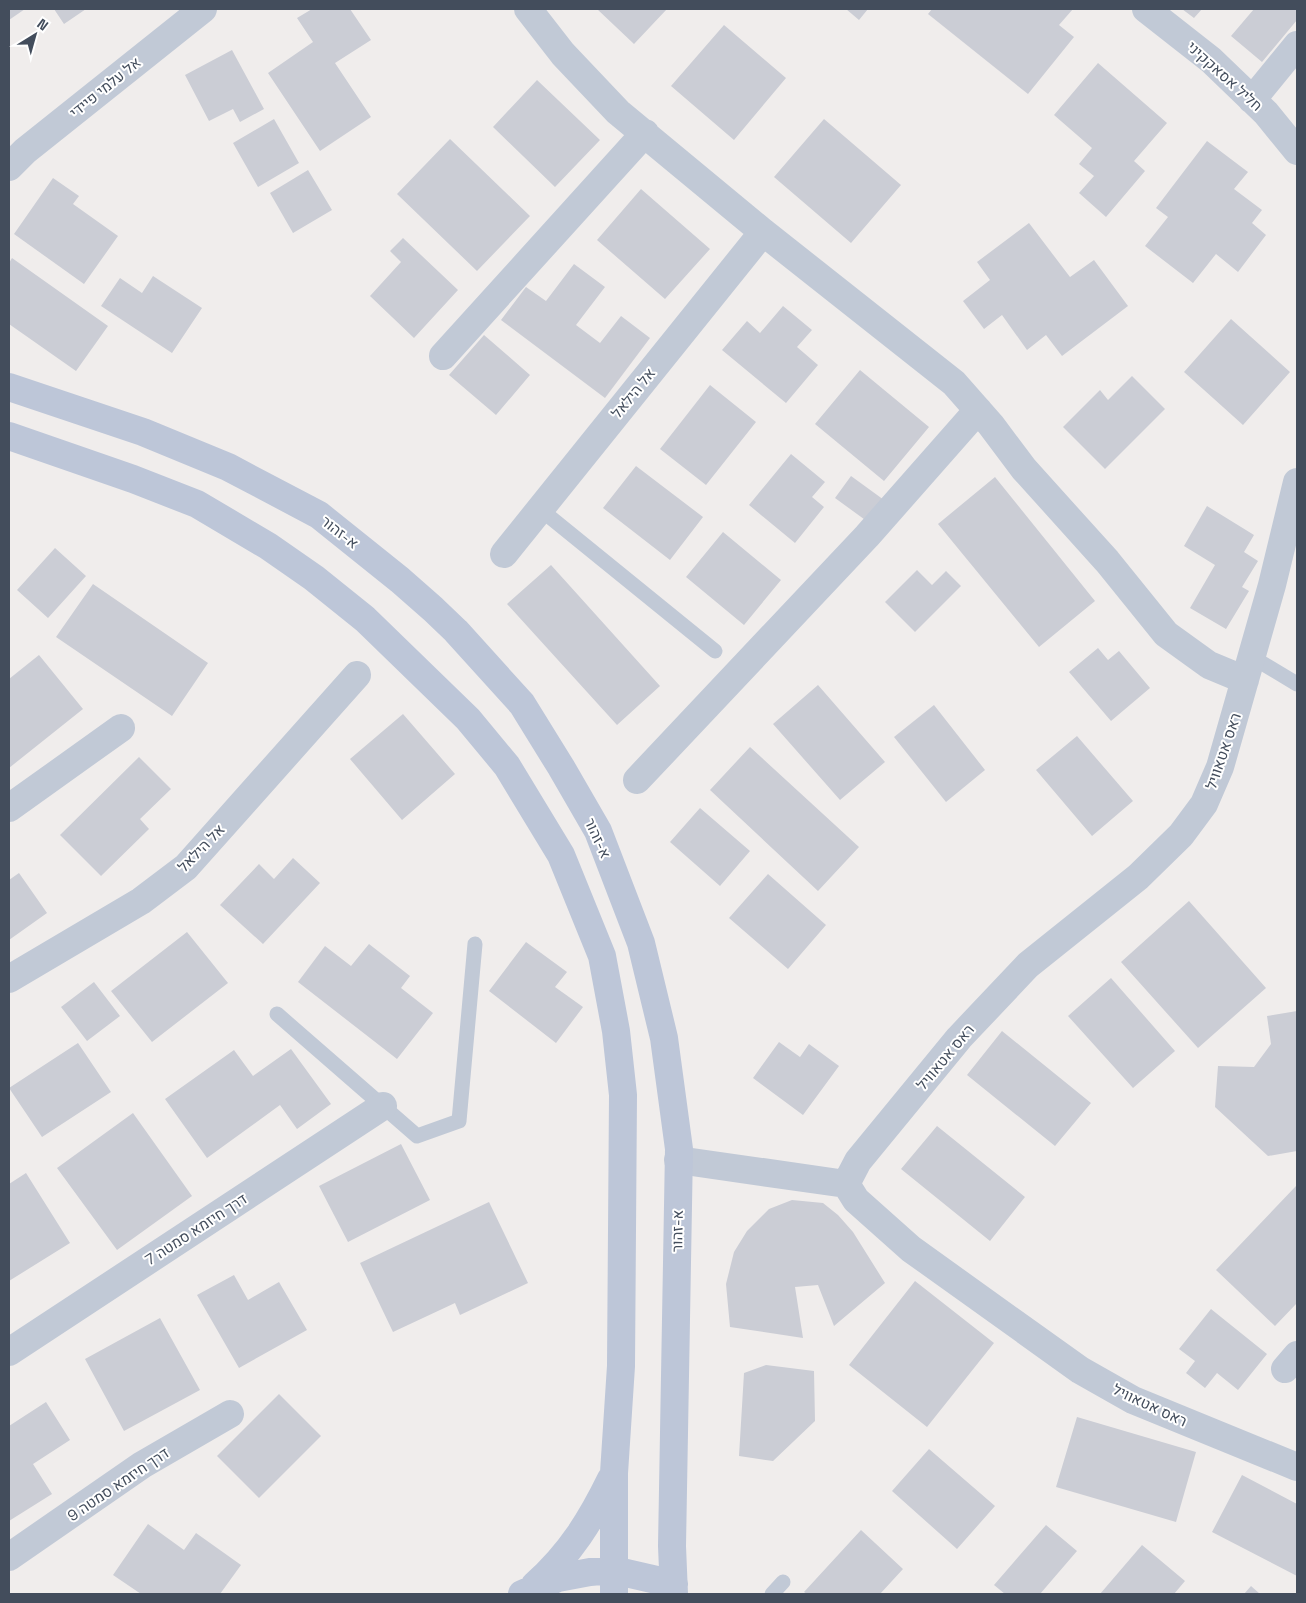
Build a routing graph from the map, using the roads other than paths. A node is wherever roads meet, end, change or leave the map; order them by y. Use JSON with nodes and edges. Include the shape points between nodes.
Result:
{"nodes":[{"id":1,"x":203,"y":9,"type":"edge"},
{"id":2,"x":528,"y":9,"type":"edge"},
{"id":3,"x":1146,"y":9,"type":"edge"},
{"id":4,"x":1297,"y":46,"type":"edge"},
{"id":5,"x":1252,"y":100,"type":"junction"},
{"id":6,"x":644,"y":134,"type":"junction"},
{"id":7,"x":1297,"y":151,"type":"edge"},
{"id":8,"x":9,"y":167,"type":"edge"},
{"id":9,"x":763,"y":232,"type":"junction"},
{"id":10,"x":443,"y":356,"type":"dead end"},
{"id":11,"x":9,"y":387,"type":"edge"},
{"id":12,"x":978,"y":410,"type":"junction"},
{"id":13,"x":9,"y":436,"type":"edge"},
{"id":14,"x":1297,"y":482,"type":"edge"},
{"id":15,"x":540,"y":509,"type":"junction"},
{"id":16,"x":504,"y":554,"type":"dead end"},
{"id":17,"x":715,"y":651,"type":"dead end"},
{"id":18,"x":1248,"y":668,"type":"junction"},
{"id":19,"x":357,"y":675,"type":"dead end"},
{"id":20,"x":1297,"y":684,"type":"edge"},
{"id":21,"x":121,"y":728,"type":"dead end"},
{"id":22,"x":637,"y":780,"type":"dead end"},
{"id":23,"x":9,"y":808,"type":"edge"},
{"id":24,"x":475,"y":944,"type":"dead end"},
{"id":25,"x":9,"y":979,"type":"edge"},
{"id":26,"x":277,"y":1014,"type":"dead end"},
{"id":27,"x":383,"y":1106,"type":"junction"},
{"id":28,"x":678,"y":1160,"type":"junction"},
{"id":29,"x":846,"y":1184,"type":"junction"},
{"id":30,"x":9,"y":1352,"type":"edge"},
{"id":31,"x":230,"y":1414,"type":"dead end"},
{"id":32,"x":1297,"y":1467,"type":"edge"},
{"id":33,"x":614,"y":1473,"type":"junction"},
{"id":34,"x":9,"y":1557,"type":"edge"},
{"id":35,"x":614,"y":1582,"type":"edge"},
{"id":36,"x":783,"y":1582,"type":"dead end"},
{"id":37,"x":674,"y":1589,"type":"edge"},
{"id":38,"x":524,"y":1593,"type":"edge"},
{"id":39,"x":645,"y":1594,"type":"edge"},
{"id":40,"x":772,"y":1594,"type":"edge"}],
"edges":[{"from":1,"to":8,"type":"street","name":"אל עלמי פיידי"},
{"from":2,"to":6,"type":"street","via":[[570,62]]},
{"from":3,"to":5,"type":"street","name":"חליל אסאקקיני","via":[[1211,60]]},
{"from":4,"to":5,"type":"street"},
{"from":5,"to":7,"type":"street","name":"חליל אסאקקיני"},
{"from":6,"to":9,"type":"street"},
{"from":6,"to":10,"type":"street"},
{"from":9,"to":12,"type":"street","via":[[954,383]]},
{"from":9,"to":15,"type":"street","name":"אל הילאל"},
{"from":11,"to":28,"type":"main road","name":"א-זהור","via":[[143,432],[228,467],[319,515],[433,609],[522,704],[598,831],[641,943],[664,1038]]},
{"from":12,"to":18,"type":"street","via":[[1024,469],[1107,561],[1166,634],[1209,665]]},
{"from":12,"to":22,"type":"street","via":[[867,536]]},
{"from":13,"to":33,"type":"main road","via":[[198,504],[314,578],[365,619],[468,719],[507,766],[561,854],[602,956],[624,1094],[621,1366]]},
{"from":14,"to":18,"type":"street","name":"ראס אטאוויל"},
{"from":15,"to":16,"type":"street","name":"אל הילאל"},
{"from":15,"to":17,"type":"lane"},
{"from":18,"to":20,"type":"lane"},
{"from":18,"to":29,"type":"street","name":"ראס אטאוויל","via":[[1220,767],[1204,804],[1181,835],[1138,877],[1028,965],[959,1038],[858,1161]]},
{"from":19,"to":25,"type":"street","name":"אל הילאל","via":[[186,867],[141,901]]},
{"from":21,"to":23,"type":"street"},
{"from":24,"to":27,"type":"lane","via":[[459,1121],[417,1136]]},
{"from":26,"to":27,"type":"lane"},
{"from":27,"to":30,"type":"street","name":"דרך חיזמא סמטה 7"},
{"from":28,"to":29,"type":"street"},
{"from":28,"to":37,"type":"main road","name":"א-זהור"},
{"from":29,"to":32,"type":"street","name":"ראס אטאוויל","via":[[856,1200],[911,1249],[1080,1370],[1134,1400]]},
{"from":31,"to":34,"type":"street","name":"דרך חיזמא סמטה 9","via":[[142,1466]]},
{"from":33,"to":35,"type":"main road"},
{"from":33,"to":38,"type":"main road","via":[[577,1539],[547,1574]]},
{"from":35,"to":37,"type":"main road"},
{"from":35,"to":38,"type":"main road","via":[[590,1572],[558,1578]]},
{"from":36,"to":40,"type":"lane"},
{"from":37,"to":39,"type":"main road"}]}
